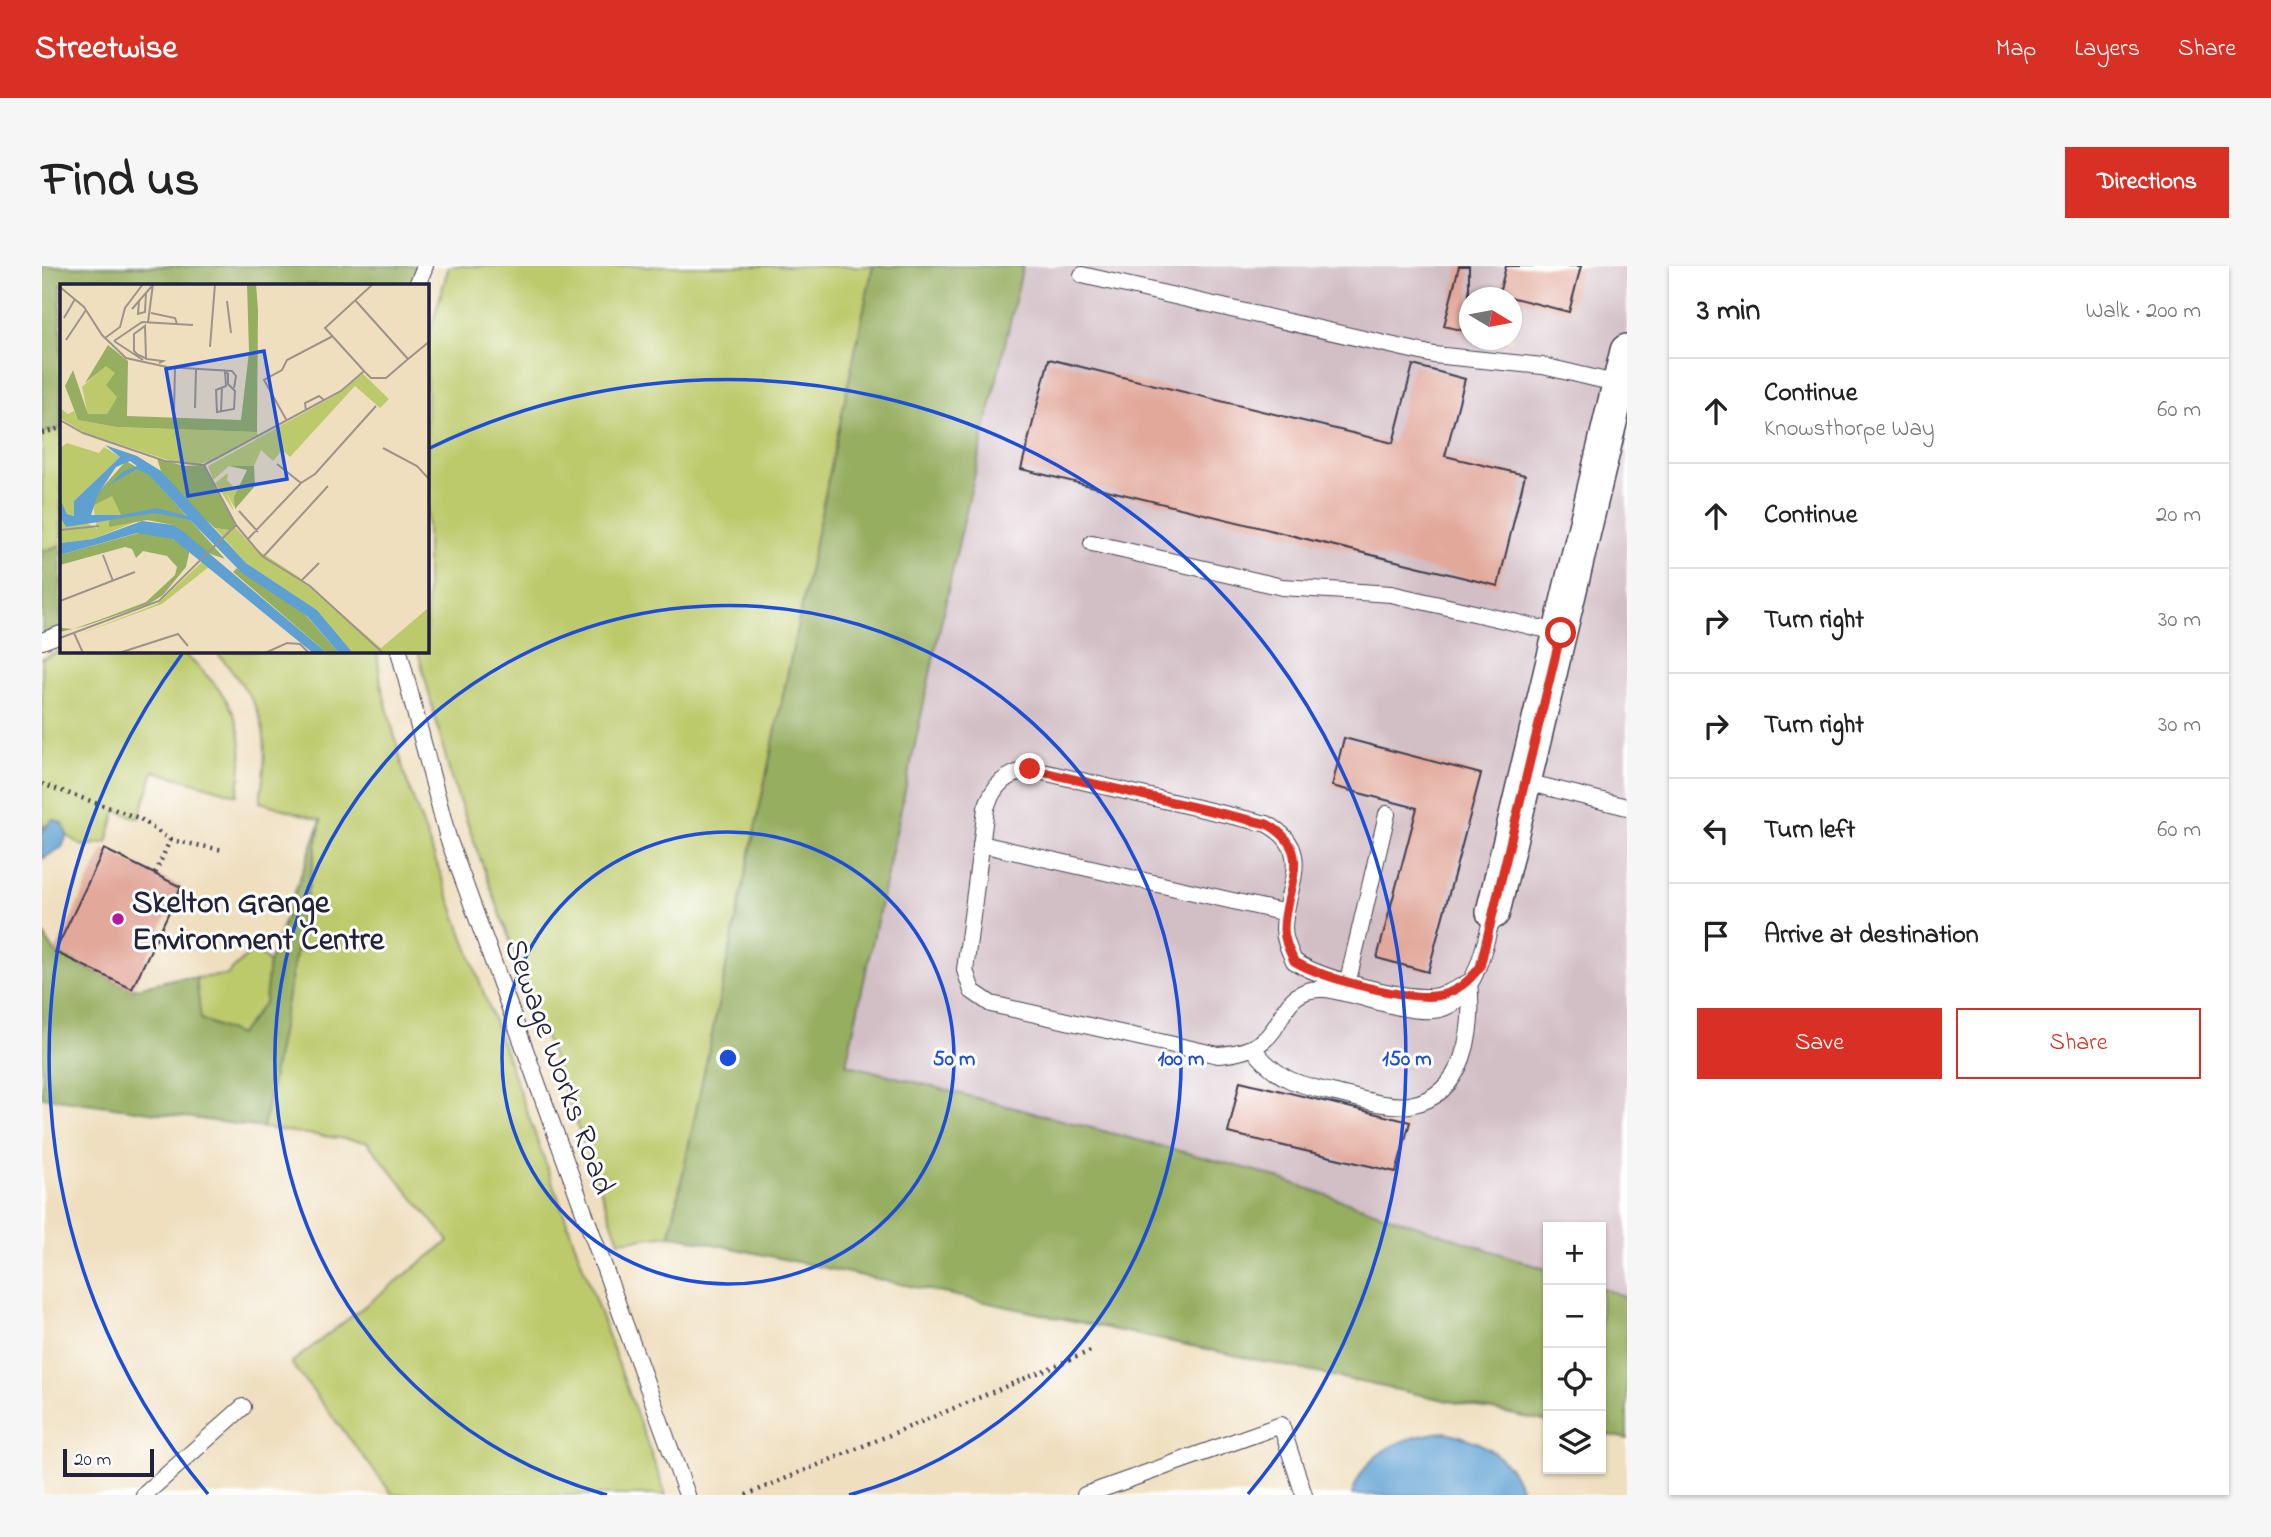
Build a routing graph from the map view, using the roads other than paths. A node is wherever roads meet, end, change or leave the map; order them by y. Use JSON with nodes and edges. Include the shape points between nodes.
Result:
{"nodes":[{"id":1,"x":425,"y":266,"type":"edge"},
{"id":2,"x":1082,"y":275,"type":"dead end"},
{"id":3,"x":417,"y":284,"type":"edge"},
{"id":4,"x":1627,"y":351,"type":"edge"},
{"id":5,"x":1619,"y":384,"type":"junction"},
{"id":6,"x":1092,"y":543,"type":"dead end"},
{"id":7,"x":1561,"y":633,"type":"junction"},
{"id":8,"x":60,"y":634,"type":"edge"},
{"id":9,"x":42,"y":641,"type":"edge"},
{"id":10,"x":400,"y":653,"type":"edge"},
{"id":11,"x":1526,"y":782,"type":"junction"},
{"id":12,"x":1627,"y":807,"type":"edge"},
{"id":13,"x":1387,"y":814,"type":"dead end"},
{"id":14,"x":981,"y":844,"type":"junction"},
{"id":15,"x":1493,"y":912,"type":"joint"},
{"id":16,"x":1286,"y":913,"type":"junction"},
{"id":17,"x":1469,"y":982,"type":"junction"},
{"id":18,"x":1346,"y":987,"type":"junction"},
{"id":19,"x":1252,"y":1048,"type":"junction"},
{"id":20,"x":243,"y":1407,"type":"dead end"},
{"id":21,"x":144,"y":1495,"type":"edge"},
{"id":22,"x":688,"y":1495,"type":"edge"},
{"id":23,"x":1084,"y":1495,"type":"edge"},
{"id":24,"x":1304,"y":1495,"type":"edge"}],
"edges":[{"from":1,"to":3,"type":"lane"},
{"from":2,"to":5,"type":"lane","via":[[1434,355],[1543,366]]},
{"from":4,"to":5,"type":"street"},
{"from":5,"to":7,"type":"street"},
{"from":6,"to":7,"type":"lane","via":[[1282,587],[1391,594]]},
{"from":7,"to":11,"type":"street"},
{"from":8,"to":9,"type":"lane"},
{"from":10,"to":22,"type":"lane","name":"Sewage Works Road","via":[[448,838]]},
{"from":11,"to":12,"type":"lane"},
{"from":11,"to":15,"type":"street"},
{"from":13,"to":18,"type":"lane"},
{"from":14,"to":16,"type":"lane"},
{"from":14,"to":16,"type":"lane","via":[[992,792],[1001,780],[1030,769],[1267,824],[1292,848],[1295,860]]},
{"from":14,"to":19,"type":"lane","via":[[965,970],[972,991],[981,999],[1217,1055]]},
{"from":15,"to":17,"type":"lane","via":[[1480,967]]},
{"from":16,"to":18,"type":"lane","via":[[1284,929],[1294,961]]},
{"from":17,"to":18,"type":"lane","via":[[1441,995],[1423,997]]},
{"from":17,"to":19,"type":"lane","via":[[1472,1014],[1461,1062],[1451,1082],[1432,1097],[1409,1105],[1385,1104],[1282,1078]]},
{"from":18,"to":19,"type":"lane","via":[[1318,988],[1294,998],[1276,1030]]},
{"from":20,"to":21,"type":"lane"},
{"from":23,"to":24,"type":"lane","via":[[1281,1425]]}]}
